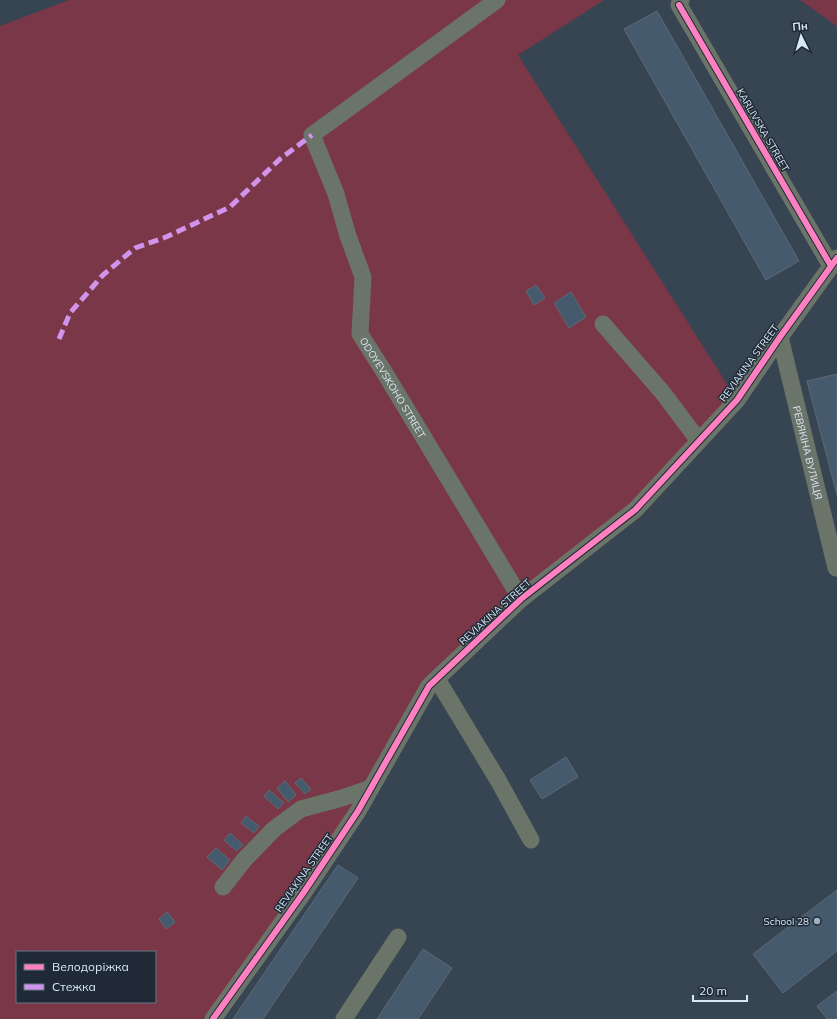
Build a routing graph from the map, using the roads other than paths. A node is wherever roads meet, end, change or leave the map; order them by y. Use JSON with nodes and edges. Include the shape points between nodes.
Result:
{"nodes":[{"id":1,"x":497,"y":0,"type":"edge"},
{"id":2,"x":680,"y":2,"type":"edge"},
{"id":3,"x":834,"y":262,"type":"edge"},
{"id":4,"x":602,"y":324,"type":"dead end"},
{"id":5,"x":780,"y":337,"type":"junction"},
{"id":6,"x":699,"y":441,"type":"junction"},
{"id":7,"x":836,"y":568,"type":"edge"},
{"id":8,"x":521,"y":599,"type":"junction"},
{"id":9,"x":437,"y":679,"type":"junction"},
{"id":10,"x":371,"y":788,"type":"junction"},
{"id":11,"x":531,"y":840,"type":"dead end"},
{"id":12,"x":223,"y":887,"type":"dead end"},
{"id":13,"x":398,"y":936,"type":"dead end"},
{"id":14,"x":213,"y":1019,"type":"edge"},
{"id":15,"x":344,"y":1019,"type":"edge"}],
"edges":[{"from":1,"to":8,"type":"street","name":"ODOYEVSKOHO STREET","via":[[312,135],[336,194],[363,277],[360,334]]},
{"from":2,"to":3,"type":"street","name":"KARLIVSKA STREET"},
{"from":3,"to":5,"type":"street","name":"REVIAKINA STREET"},
{"from":4,"to":6,"type":"street","via":[[663,393]]},
{"from":5,"to":6,"type":"street","name":"REVIAKINA STREET","via":[[737,400]]},
{"from":5,"to":7,"type":"street","name":"РЕВЯКІНА ВУЛИЦЯ"},
{"from":6,"to":8,"type":"street","name":"REVIAKINA STREET","via":[[635,510]]},
{"from":8,"to":9,"type":"street","name":"REVIAKINA STREET"},
{"from":9,"to":10,"type":"street","name":"REVIAKINA STREET","via":[[429,686]]},
{"from":9,"to":11,"type":"street"},
{"from":10,"to":12,"type":"street","via":[[301,810],[274,829],[244,860]]},
{"from":10,"to":14,"type":"street","name":"REVIAKINA STREET","via":[[304,892]]},
{"from":13,"to":15,"type":"street"}]}
